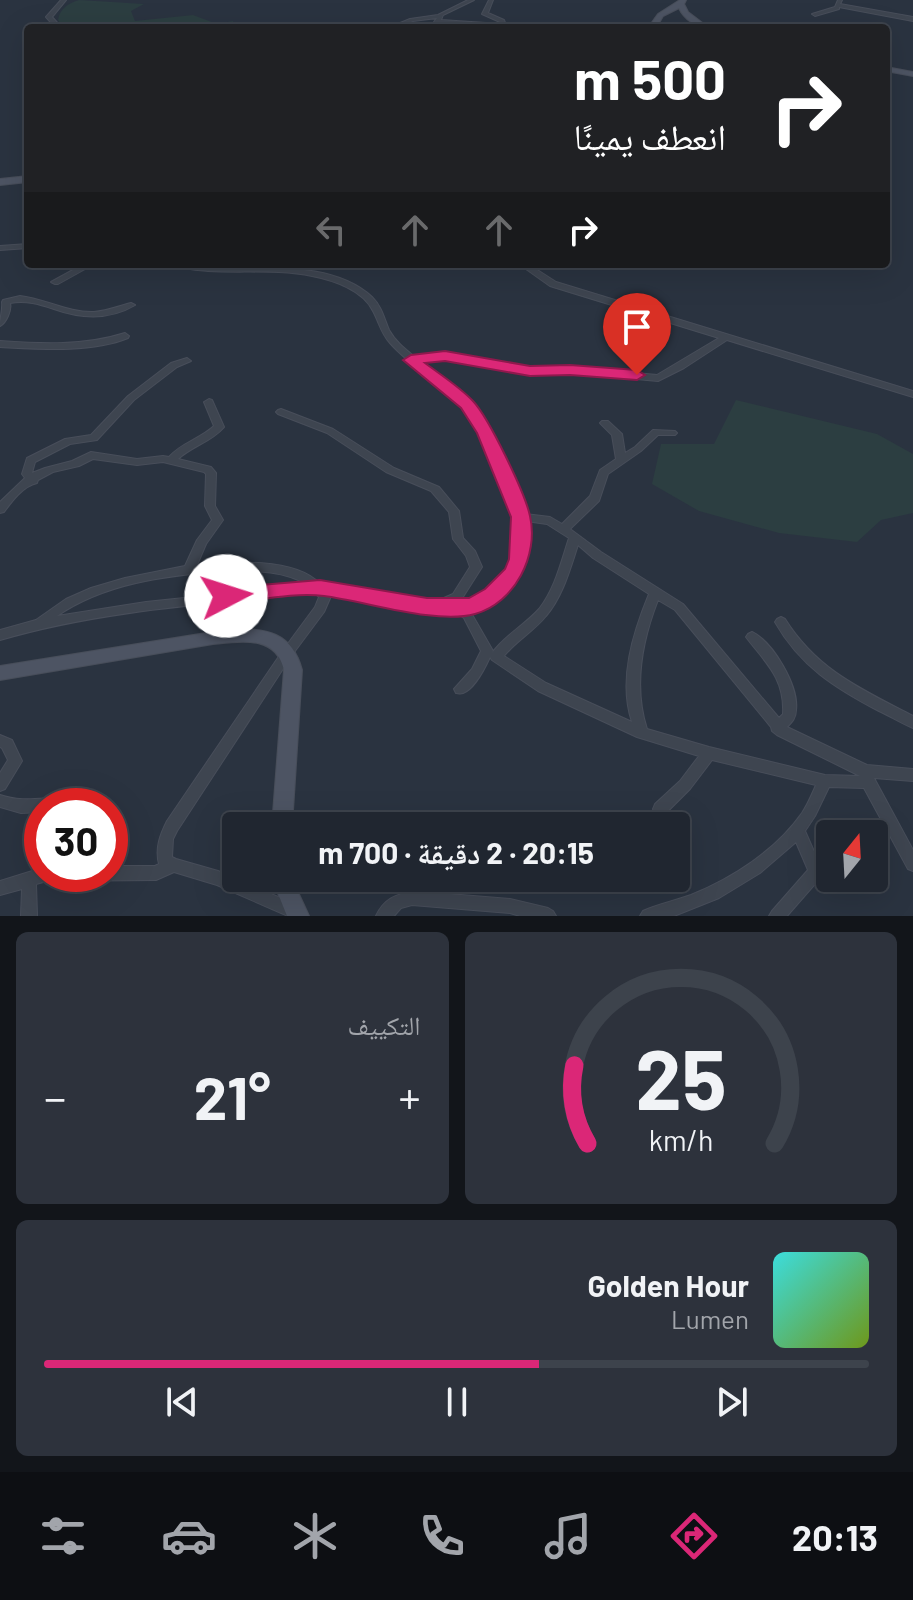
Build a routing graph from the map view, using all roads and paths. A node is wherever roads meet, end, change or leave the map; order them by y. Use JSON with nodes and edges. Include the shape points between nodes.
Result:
{"nodes":[{"id":1,"x":64,"y":0,"type":"edge"},
{"id":2,"x":472,"y":0,"type":"edge"},
{"id":3,"x":491,"y":0,"type":"edge"},
{"id":4,"x":682,"y":2,"type":"edge"},
{"id":5,"x":838,"y":2,"type":"edge"},
{"id":6,"x":815,"y":14,"type":"dead end"},
{"id":7,"x":913,"y":19,"type":"edge"},
{"id":8,"x":438,"y":22,"type":"edge"},
{"id":9,"x":55,"y":24,"type":"edge"},
{"id":10,"x":402,"y":24,"type":"edge"},
{"id":11,"x":482,"y":24,"type":"edge"},
{"id":12,"x":504,"y":24,"type":"edge"},
{"id":13,"x":654,"y":24,"type":"edge"},
{"id":14,"x":700,"y":24,"type":"edge"},
{"id":15,"x":890,"y":70,"type":"edge"},
{"id":16,"x":913,"y":74,"type":"edge"},
{"id":17,"x":24,"y":179,"type":"edge"},
{"id":18,"x":0,"y":182,"type":"edge"},
{"id":19,"x":24,"y":246,"type":"edge"},
{"id":20,"x":0,"y":248,"type":"edge"},
{"id":21,"x":82,"y":268,"type":"edge"},
{"id":22,"x":235,"y":268,"type":"edge"},
{"id":23,"x":529,"y":268,"type":"edge"},
{"id":24,"x":55,"y":282,"type":"dead end"},
{"id":25,"x":131,"y":305,"type":"dead end"},
{"id":26,"x":0,"y":323,"type":"edge"},
{"id":27,"x":125,"y":336,"type":"dead end"},
{"id":28,"x":727,"y":336,"type":"junction"},
{"id":29,"x":0,"y":344,"type":"edge"},
{"id":30,"x":411,"y":360,"type":"junction"},
{"id":31,"x":187,"y":361,"type":"dead end"},
{"id":32,"x":913,"y":394,"type":"edge"},
{"id":33,"x":209,"y":402,"type":"dead end"},
{"id":34,"x":281,"y":412,"type":"dead end"},
{"id":35,"x":605,"y":423,"type":"dead end"},
{"id":36,"x":672,"y":433,"type":"dead end"},
{"id":37,"x":171,"y":461,"type":"junction"},
{"id":38,"x":621,"y":461,"type":"junction"},
{"id":39,"x":33,"y":481,"type":"junction"},
{"id":40,"x":0,"y":509,"type":"edge"},
{"id":41,"x":521,"y":517,"type":"junction"},
{"id":42,"x":569,"y":533,"type":"junction"},
{"id":43,"x":189,"y":570,"type":"junction"},
{"id":44,"x":320,"y":588,"type":"junction"},
{"id":45,"x":656,"y":591,"type":"junction"},
{"id":46,"x":436,"y":607,"type":"junction"},
{"id":47,"x":460,"y":609,"type":"junction"},
{"id":48,"x":781,"y":622,"type":"dead end"},
{"id":49,"x":38,"y":624,"type":"junction"},
{"id":50,"x":0,"y":635,"type":"edge"},
{"id":51,"x":752,"y":637,"type":"dead end"},
{"id":52,"x":288,"y":652,"type":"junction"},
{"id":53,"x":0,"y":673,"type":"edge"},
{"id":54,"x":460,"y":689,"type":"dead end"},
{"id":55,"x":913,"y":722,"type":"edge"},
{"id":56,"x":777,"y":727,"type":"junction"},
{"id":57,"x":642,"y":733,"type":"junction"},
{"id":58,"x":0,"y":741,"type":"edge"},
{"id":59,"x":709,"y":753,"type":"junction"},
{"id":60,"x":913,"y":775,"type":"edge"},
{"id":61,"x":867,"y":777,"type":"junction"},
{"id":62,"x":825,"y":781,"type":"junction"},
{"id":63,"x":0,"y":785,"type":"edge"},
{"id":64,"x":0,"y":801,"type":"edge"},
{"id":65,"x":24,"y":807,"type":"edge"},
{"id":66,"x":660,"y":809,"type":"dead end"},
{"id":67,"x":283,"y":812,"type":"edge"},
{"id":68,"x":797,"y":829,"type":"junction"},
{"id":69,"x":913,"y":864,"type":"edge"},
{"id":70,"x":173,"y":865,"type":"junction"},
{"id":71,"x":128,"y":873,"type":"edge"},
{"id":72,"x":24,"y":881,"type":"edge"},
{"id":73,"x":0,"y":888,"type":"edge"},
{"id":74,"x":29,"y":892,"type":"edge"},
{"id":75,"x":287,"y":892,"type":"edge"},
{"id":76,"x":297,"y":914,"type":"edge"},
{"id":77,"x":29,"y":916,"type":"edge"},
{"id":78,"x":384,"y":916,"type":"edge"},
{"id":79,"x":548,"y":916,"type":"edge"},
{"id":80,"x":648,"y":916,"type":"edge"},
{"id":81,"x":777,"y":916,"type":"edge"}],
"edges":[{"from":1,"to":9,"type":"street","via":[[49,17]]},
{"from":2,"to":8,"type":"street"},
{"from":3,"to":12,"type":"street","via":[[485,14]]},
{"from":4,"to":13,"type":"main road"},
{"from":4,"to":14,"type":"main road","via":[[685,13]]},
{"from":5,"to":6,"type":"street","via":[[837,8]]},
{"from":5,"to":7,"type":"street"},
{"from":8,"to":10,"type":"street"},
{"from":8,"to":11,"type":"street"},
{"from":15,"to":16,"type":"main road"},
{"from":17,"to":18,"type":"main road"},
{"from":19,"to":20,"type":"street"},
{"from":21,"to":24,"type":"street"},
{"from":22,"to":30,"type":"street","via":[[321,274],[357,290],[376,306],[386,333]]},
{"from":23,"to":28,"type":"street","via":[[553,284]]},
{"from":25,"to":26,"type":"street","via":[[93,317],[50,308],[38,300],[11,299]]},
{"from":27,"to":29,"type":"street","via":[[59,347]]},
{"from":28,"to":30,"type":"street","via":[[658,378],[530,371],[445,356]]},
{"from":28,"to":32,"type":"street"},
{"from":30,"to":41,"type":"street","via":[[467,405],[485,433]]},
{"from":31,"to":39,"type":"street","via":[[131,398],[94,438],[68,441],[31,460],[27,474]]},
{"from":33,"to":37,"type":"street","via":[[219,427]]},
{"from":34,"to":46,"type":"street","via":[[330,431],[390,470],[440,494],[454,511],[458,539],[476,567],[457,597]]},
{"from":35,"to":38,"type":"street","via":[[617,434]]},
{"from":36,"to":38,"type":"street","via":[[656,432]]},
{"from":37,"to":39,"type":"street","via":[[91,455]]},
{"from":37,"to":43,"type":"street","via":[[211,473],[210,506],[218,520]]},
{"from":38,"to":42,"type":"street","via":[[602,474],[595,498]]},
{"from":39,"to":40,"type":"street","via":[[13,490]]},
{"from":41,"to":42,"type":"street","via":[[550,521]]},
{"from":41,"to":47,"type":"street","via":[[513,574],[493,594]]},
{"from":42,"to":45,"type":"street"},
{"from":42,"to":57,"type":"street","via":[[558,583],[542,613],[496,657],[542,687]]},
{"from":43,"to":44,"type":"street","via":[[278,570]]},
{"from":43,"to":49,"type":"street","via":[[102,588],[65,604]]},
{"from":44,"to":46,"type":"street"},
{"from":44,"to":49,"type":"street","via":[[183,601]]},
{"from":44,"to":52,"type":"street","via":[[323,604]]},
{"from":45,"to":56,"type":"street","via":[[679,607]]},
{"from":45,"to":57,"type":"street","via":[[634,674]]},
{"from":46,"to":47,"type":"street"},
{"from":47,"to":54,"type":"street","via":[[487,651],[477,672]]},
{"from":48,"to":55,"type":"street","via":[[816,665]]},
{"from":49,"to":50,"type":"street"},
{"from":51,"to":56,"type":"street","via":[[766,648],[787,686],[790,711]]},
{"from":52,"to":53,"type":"main road","via":[[272,641],[235,635]]},
{"from":52,"to":67,"type":"main road","via":[[293,670]]},
{"from":52,"to":70,"type":"street","via":[[172,826],[165,860]]},
{"from":56,"to":61,"type":"street"},
{"from":57,"to":59,"type":"street"},
{"from":58,"to":63,"type":"street","via":[[15,761]]},
{"from":59,"to":62,"type":"street"},
{"from":59,"to":66,"type":"street"},
{"from":60,"to":61,"type":"street"},
{"from":61,"to":62,"type":"street"},
{"from":61,"to":69,"type":"street"},
{"from":62,"to":68,"type":"street"},
{"from":64,"to":65,"type":"street"},
{"from":68,"to":80,"type":"street","via":[[752,870],[684,905]]},
{"from":68,"to":81,"type":"street","via":[[816,872]]},
{"from":70,"to":71,"type":"street","via":[[156,873]]},
{"from":70,"to":76,"type":"street","via":[[218,878]]},
{"from":72,"to":73,"type":"street"},
{"from":74,"to":77,"type":"street"},
{"from":75,"to":76,"type":"main road"},
{"from":78,"to":79,"type":"street","via":[[397,902],[412,898],[510,906]]}]}
